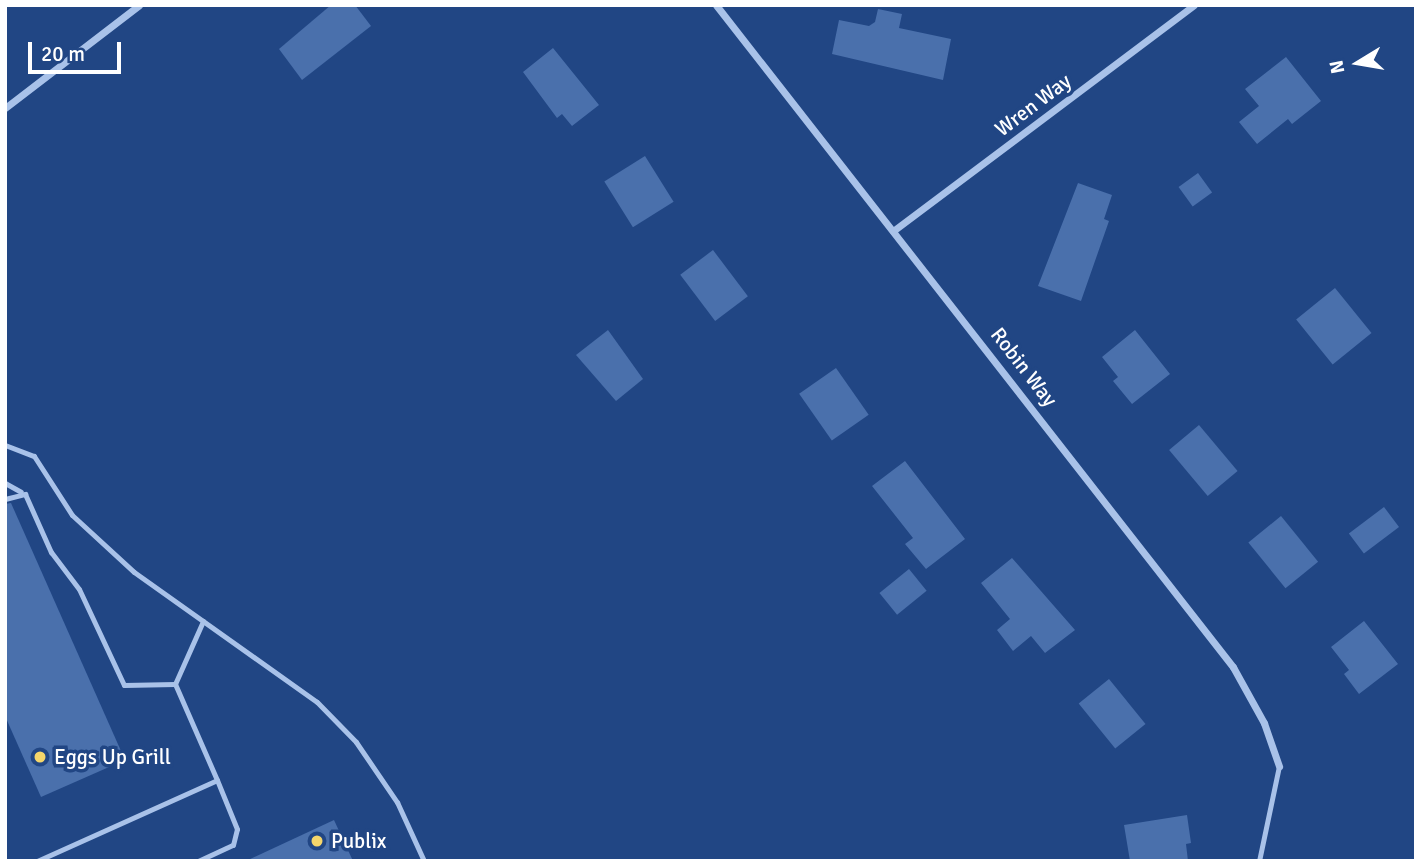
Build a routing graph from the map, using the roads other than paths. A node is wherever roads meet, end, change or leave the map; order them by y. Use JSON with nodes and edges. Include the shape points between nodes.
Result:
{"nodes":[{"id":1,"x":139,"y":5,"type":"edge"},
{"id":2,"x":716,"y":5,"type":"edge"},
{"id":3,"x":1194,"y":5,"type":"edge"},
{"id":4,"x":5,"y":108,"type":"edge"},
{"id":5,"x":893,"y":231,"type":"junction"},
{"id":6,"x":5,"y":445,"type":"edge"},
{"id":7,"x":5,"y":483,"type":"edge"},
{"id":8,"x":21,"y":492,"type":"junction"},
{"id":9,"x":5,"y":499,"type":"edge"},
{"id":10,"x":203,"y":621,"type":"junction"},
{"id":11,"x":175,"y":684,"type":"junction"},
{"id":12,"x":1279,"y":766,"type":"joint"},
{"id":13,"x":217,"y":780,"type":"junction"},
{"id":14,"x":37,"y":861,"type":"edge"},
{"id":15,"x":198,"y":861,"type":"edge"},
{"id":16,"x":424,"y":861,"type":"edge"},
{"id":17,"x":1259,"y":861,"type":"edge"}],
"edges":[{"from":1,"to":4,"type":"street"},
{"from":2,"to":5,"type":"street","name":"Robin Way"},
{"from":3,"to":5,"type":"street","name":"Wren Way"},
{"from":5,"to":12,"type":"street","name":"Robin Way","via":[[1233,667],[1264,723]]},
{"from":6,"to":10,"type":"lane","via":[[34,456],[72,515],[134,572]]},
{"from":7,"to":8,"type":"lane"},
{"from":8,"to":9,"type":"lane"},
{"from":8,"to":11,"type":"lane","via":[[51,552],[79,589],[124,685]]},
{"from":10,"to":11,"type":"lane"},
{"from":10,"to":16,"type":"lane","via":[[317,702],[356,742],[397,802]]},
{"from":11,"to":13,"type":"lane"},
{"from":12,"to":17,"type":"lane"},
{"from":13,"to":14,"type":"lane"},
{"from":13,"to":15,"type":"lane","via":[[237,829],[233,845]]}]}
